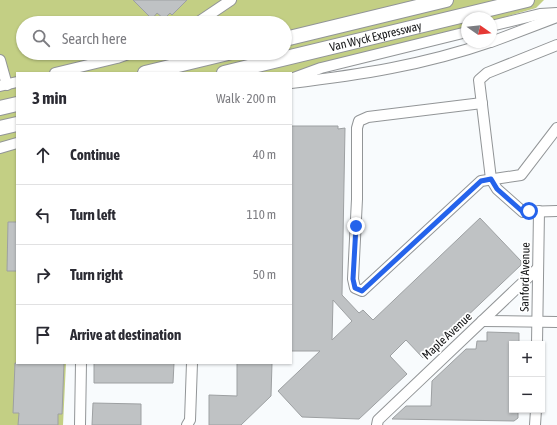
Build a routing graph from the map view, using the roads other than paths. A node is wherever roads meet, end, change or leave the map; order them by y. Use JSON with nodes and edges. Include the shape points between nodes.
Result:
{"nodes":[{"id":1,"x":231,"y":0,"type":"edge"},
{"id":2,"x":446,"y":0,"type":"edge"},
{"id":3,"x":527,"y":0,"type":"edge"},
{"id":4,"x":557,"y":13,"type":"edge"},
{"id":5,"x":207,"y":16,"type":"edge"},
{"id":6,"x":557,"y":17,"type":"edge"},
{"id":7,"x":497,"y":25,"type":"edge"},
{"id":8,"x":461,"y":33,"type":"edge"},
{"id":9,"x":292,"y":37,"type":"edge"},
{"id":10,"x":497,"y":39,"type":"edge"},
{"id":11,"x":557,"y":45,"type":"edge"},
{"id":12,"x":473,"y":48,"type":"edge"},
{"id":13,"x":292,"y":57,"type":"edge"},
{"id":14,"x":0,"y":60,"type":"edge"},
{"id":15,"x":111,"y":60,"type":"edge"},
{"id":16,"x":199,"y":60,"type":"edge"},
{"id":17,"x":278,"y":60,"type":"edge"},
{"id":18,"x":59,"y":72,"type":"edge"},
{"id":19,"x":149,"y":72,"type":"edge"},
{"id":20,"x":228,"y":72,"type":"edge"},
{"id":21,"x":292,"y":79,"type":"edge"},
{"id":22,"x":16,"y":82,"type":"edge"},
{"id":23,"x":292,"y":83,"type":"edge"},
{"id":24,"x":3,"y":86,"type":"edge"},
{"id":25,"x":482,"y":103,"type":"junction"},
{"id":26,"x":16,"y":104,"type":"edge"},
{"id":27,"x":0,"y":108,"type":"edge"},
{"id":28,"x":16,"y":124,"type":"edge"},
{"id":29,"x":0,"y":128,"type":"edge"},
{"id":30,"x":557,"y":128,"type":"edge"},
{"id":31,"x":16,"y":143,"type":"edge"},
{"id":32,"x":0,"y":148,"type":"edge"},
{"id":33,"x":491,"y":179,"type":"junction"},
{"id":34,"x":539,"y":211,"type":"junction"},
{"id":35,"x":557,"y":211,"type":"edge"},
{"id":36,"x":538,"y":268,"type":"junction"},
{"id":37,"x":482,"y":321,"type":"junction"},
{"id":38,"x":537,"y":322,"type":"junction"},
{"id":39,"x":557,"y":322,"type":"edge"},
{"id":40,"x":537,"y":341,"type":"edge"},
{"id":41,"x":81,"y":364,"type":"edge"},
{"id":42,"x":192,"y":364,"type":"edge"},
{"id":43,"x":536,"y":413,"type":"edge"},
{"id":44,"x":80,"y":425,"type":"edge"},
{"id":45,"x":187,"y":425,"type":"edge"},
{"id":46,"x":377,"y":425,"type":"edge"},
{"id":47,"x":535,"y":425,"type":"edge"}],
"edges":[{"from":1,"to":5,"type":"street"},
{"from":2,"to":9,"type":"highway","name":"Van Wyck Expressway"},
{"from":3,"to":13,"type":"highway","name":"Van Wyck Expressway"},
{"from":4,"to":7,"type":"street","via":[[540,14]]},
{"from":6,"to":10,"type":"street"},
{"from":8,"to":21,"type":"street","via":[[321,68]]},
{"from":11,"to":25,"type":"street","via":[[487,73],[479,80]]},
{"from":12,"to":23,"type":"street","via":[[401,68]]},
{"from":14,"to":24,"type":"street"},
{"from":15,"to":18,"type":"street"},
{"from":16,"to":19,"type":"highway"},
{"from":17,"to":20,"type":"highway","name":"Van Wyck Expressway"},
{"from":22,"to":24,"type":"street"},
{"from":25,"to":33,"type":"street"},
{"from":25,"to":33,"type":"street","via":[[362,118],[359,121],[353,279],[355,288],[362,291],[481,181]]},
{"from":26,"to":27,"type":"highway"},
{"from":28,"to":29,"type":"highway"},
{"from":30,"to":33,"type":"street","via":[[521,175]]},
{"from":31,"to":32,"type":"street"},
{"from":33,"to":34,"type":"street","via":[[497,189],[523,212]]},
{"from":34,"to":35,"type":"street"},
{"from":34,"to":36,"type":"street","name":"Sanford Avenue"},
{"from":36,"to":37,"type":"street","name":"Maple Avenue"},
{"from":36,"to":38,"type":"street","name":"Sanford Avenue"},
{"from":37,"to":38,"type":"street"},
{"from":37,"to":46,"type":"street","name":"Maple Avenue","via":[[378,420]]},
{"from":38,"to":39,"type":"street"},
{"from":38,"to":40,"type":"street","name":"Sanford Avenue"},
{"from":41,"to":44,"type":"street"},
{"from":42,"to":45,"type":"street","via":[[190,420]]},
{"from":43,"to":47,"type":"street"}]}
